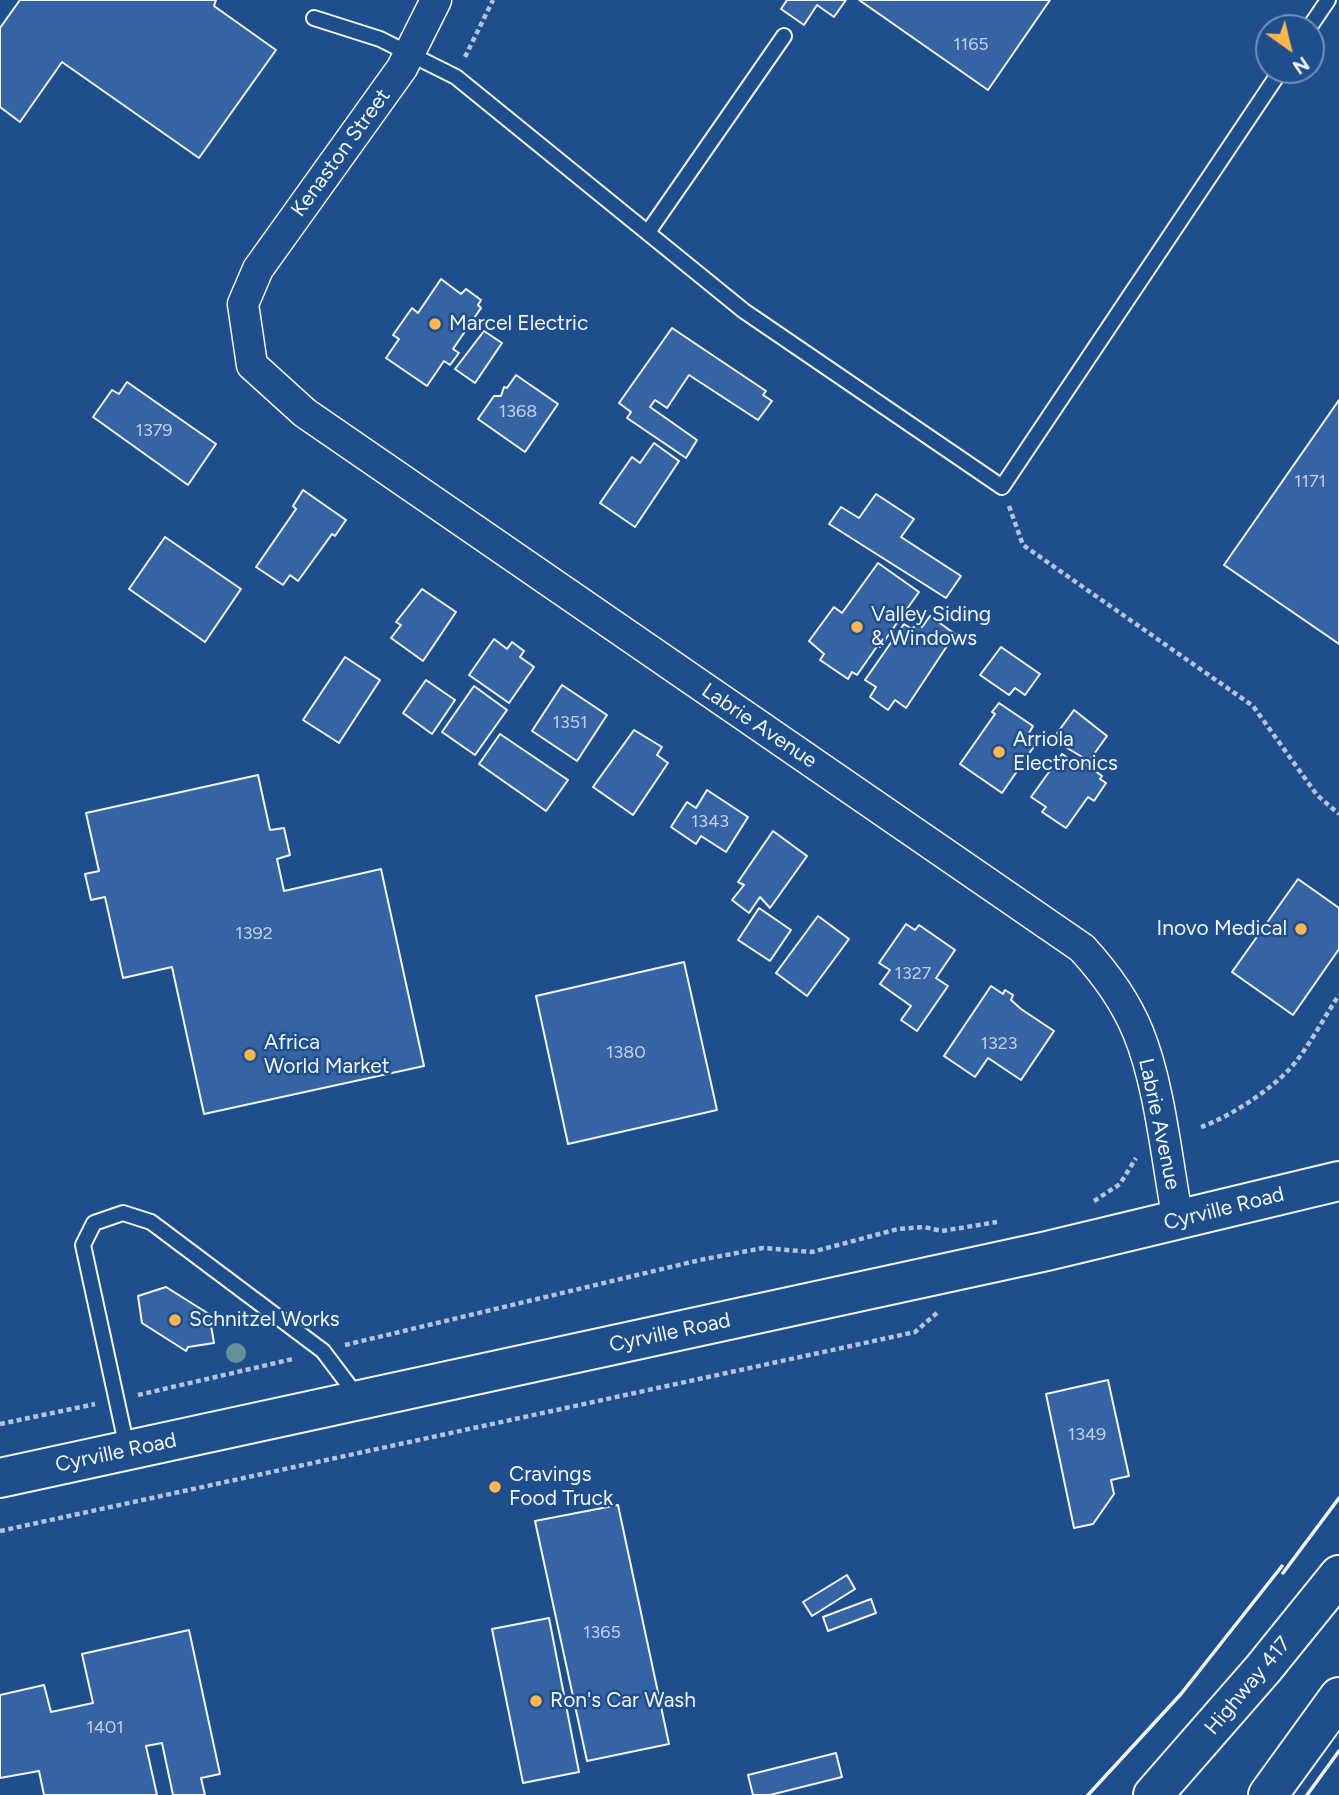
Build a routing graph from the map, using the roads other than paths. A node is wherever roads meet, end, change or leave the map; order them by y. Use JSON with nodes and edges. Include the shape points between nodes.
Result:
{"nodes":[{"id":1,"x":436,"y":0,"type":"edge"},
{"id":2,"x":314,"y":18,"type":"dead end"},
{"id":3,"x":784,"y":36,"type":"dead end"},
{"id":4,"x":408,"y":54,"type":"junction"},
{"id":5,"x":1272,"y":84,"type":"edge"},
{"id":6,"x":649,"y":232,"type":"junction"},
{"id":7,"x":243,"y":304,"type":"joint"},
{"id":8,"x":1339,"y":1181,"type":"edge"},
{"id":9,"x":1178,"y":1220,"type":"junction"},
{"id":10,"x":360,"y":1400,"type":"junction"},
{"id":11,"x":128,"y":1451,"type":"junction"},
{"id":12,"x":0,"y":1478,"type":"edge"},
{"id":13,"x":1339,"y":1575,"type":"edge"},
{"id":14,"x":1339,"y":1697,"type":"edge"},
{"id":15,"x":1153,"y":1795,"type":"edge"},
{"id":16,"x":1268,"y":1795,"type":"edge"}],
"edges":[{"from":1,"to":4,"type":"street","name":"Kenaston Street"},
{"from":2,"to":4,"type":"lane","via":[[380,39]]},
{"from":3,"to":6,"type":"lane"},
{"from":4,"to":6,"type":"lane","via":[[456,77]]},
{"from":4,"to":7,"type":"street","name":"Kenaston Street","via":[[372,113],[258,269]]},
{"from":5,"to":6,"type":"lane","via":[[1002,487],[744,311]]},
{"from":7,"to":9,"type":"street","name":"Labrie Avenue","via":[[252,365],[305,413],[1082,948],[1107,976],[1140,1035]]},
{"from":8,"to":9,"type":"main road","name":"Cyrville Road"},
{"from":9,"to":10,"type":"main road","name":"Cyrville Road"},
{"from":10,"to":11,"type":"main road","name":"Cyrville Road"},
{"from":10,"to":11,"type":"lane","via":[[323,1351],[151,1222],[123,1213],[94,1223],[83,1245]]},
{"from":11,"to":12,"type":"main road","name":"Cyrville Road"},
{"from":13,"to":15,"type":"main road","name":"Highway 417"},
{"from":14,"to":16,"type":"main road"}]}
